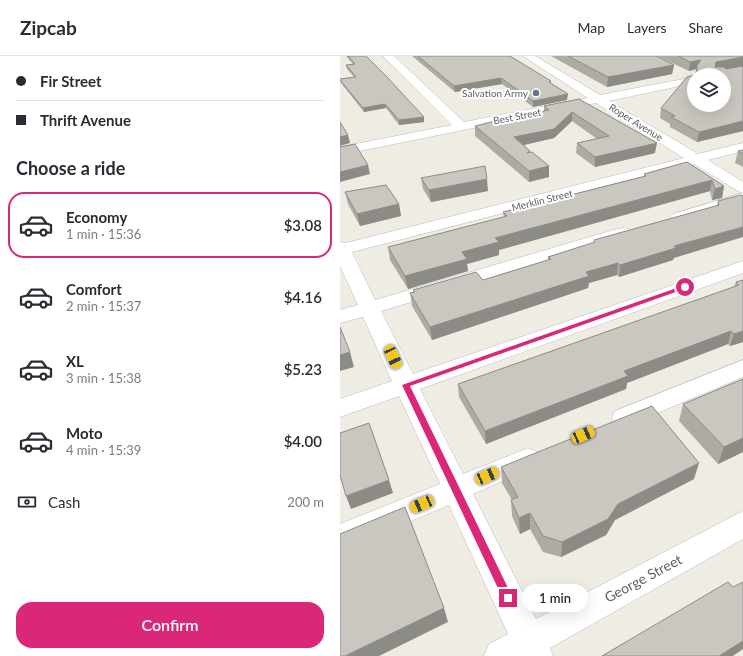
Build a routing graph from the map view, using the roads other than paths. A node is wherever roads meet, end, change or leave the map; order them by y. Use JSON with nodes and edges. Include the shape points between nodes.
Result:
{"nodes":[{"id":1,"x":388,"y":56,"type":"edge"},
{"id":2,"x":528,"y":56,"type":"edge"},
{"id":3,"x":681,"y":73,"type":"dead end"},
{"id":4,"x":687,"y":76,"type":"edge"},
{"id":5,"x":687,"y":81,"type":"edge"},
{"id":6,"x":599,"y":99,"type":"junction"},
{"id":7,"x":462,"y":127,"type":"junction"},
{"id":8,"x":743,"y":147,"type":"edge"},
{"id":9,"x":340,"y":151,"type":"edge"},
{"id":10,"x":697,"y":159,"type":"junction"},
{"id":11,"x":743,"y":188,"type":"edge"},
{"id":12,"x":743,"y":198,"type":"edge"},
{"id":13,"x":664,"y":221,"type":"edge"},
{"id":14,"x":642,"y":228,"type":"edge"},
{"id":15,"x":340,"y":249,"type":"edge"},
{"id":16,"x":743,"y":267,"type":"edge"},
{"id":17,"x":369,"y":309,"type":"junction"},
{"id":18,"x":340,"y":318,"type":"edge"},
{"id":19,"x":743,"y":368,"type":"edge"},
{"id":20,"x":406,"y":385,"type":"junction"},
{"id":21,"x":340,"y":408,"type":"edge"},
{"id":22,"x":605,"y":426,"type":"edge"},
{"id":23,"x":547,"y":451,"type":"edge"},
{"id":24,"x":456,"y":489,"type":"junction"},
{"id":25,"x":743,"y":524,"type":"edge"},
{"id":26,"x":340,"y":538,"type":"edge"},
{"id":27,"x":522,"y":651,"type":"edge"}],
"edges":[{"from":1,"to":7,"type":"street"},
{"from":2,"to":6,"type":"street","name":"Roper Avenue"},
{"from":3,"to":4,"type":"street"},
{"from":5,"to":6,"type":"street","name":"Best Street"},
{"from":6,"to":7,"type":"street","name":"Best Street"},
{"from":6,"to":10,"type":"street","name":"Roper Avenue"},
{"from":7,"to":9,"type":"street","name":"Best Street"},
{"from":8,"to":10,"type":"street","name":"Merklin Street"},
{"from":10,"to":11,"type":"street","name":"Roper Avenue"},
{"from":10,"to":15,"type":"street","name":"Merklin Street"},
{"from":12,"to":13,"type":"street"},
{"from":14,"to":17,"type":"street"},
{"from":15,"to":17,"type":"street"},
{"from":16,"to":20,"type":"street"},
{"from":17,"to":18,"type":"street"},
{"from":17,"to":20,"type":"street"},
{"from":19,"to":22,"type":"street"},
{"from":20,"to":21,"type":"street"},
{"from":20,"to":24,"type":"street"},
{"from":23,"to":24,"type":"street"},
{"from":24,"to":26,"type":"street"},
{"from":24,"to":27,"type":"street"},
{"from":25,"to":27,"type":"street","name":"George Street"}]}
